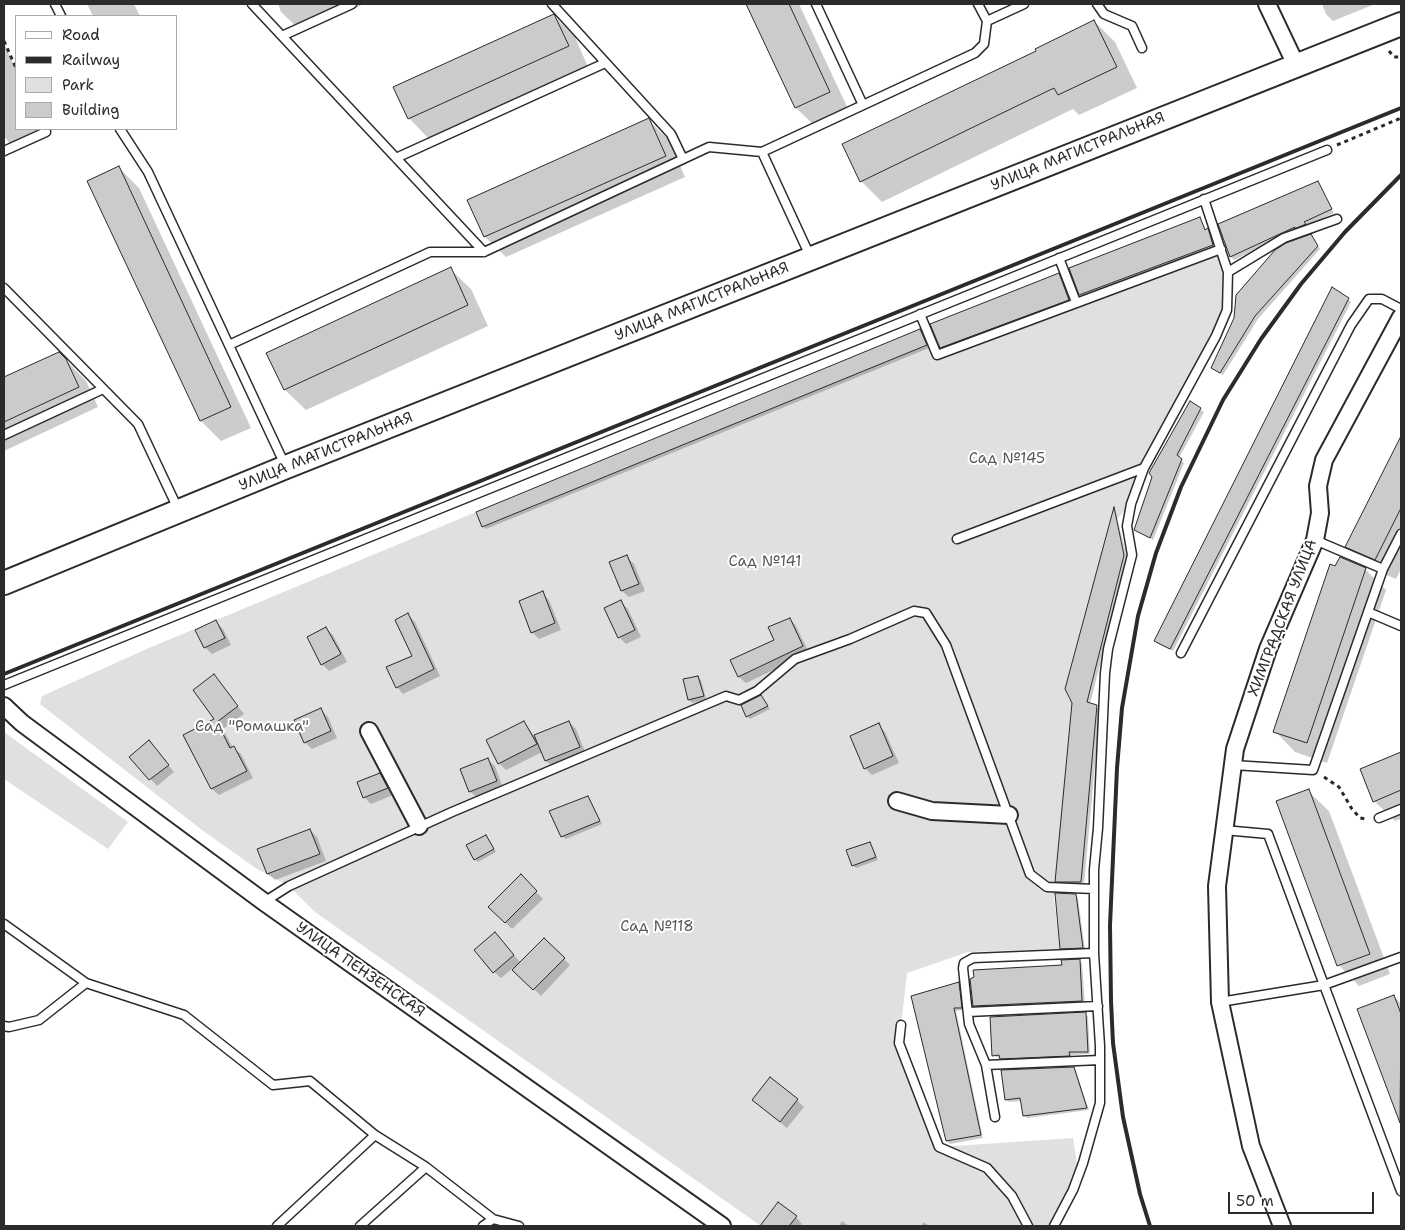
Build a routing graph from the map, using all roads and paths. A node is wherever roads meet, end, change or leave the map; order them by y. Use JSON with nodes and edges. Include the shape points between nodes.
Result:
{"nodes":[{"id":1,"x":252,"y":4,"type":"edge"},
{"id":2,"x":352,"y":4,"type":"edge"},
{"id":3,"x":552,"y":4,"type":"edge"},
{"id":4,"x":816,"y":4,"type":"edge"},
{"id":5,"x":978,"y":4,"type":"edge"},
{"id":6,"x":1024,"y":4,"type":"edge"},
{"id":7,"x":1097,"y":4,"type":"edge"},
{"id":8,"x":1267,"y":4,"type":"edge"},
{"id":9,"x":987,"y":21,"type":"junction"},
{"id":10,"x":1401,"y":24,"type":"edge"},
{"id":11,"x":282,"y":36,"type":"junction"},
{"id":12,"x":4,"y":41,"type":"edge"},
{"id":13,"x":1142,"y":48,"type":"dead end"},
{"id":14,"x":605,"y":63,"type":"junction"},
{"id":15,"x":1296,"y":65,"type":"junction"},
{"id":16,"x":15,"y":66,"type":"edge"},
{"id":17,"x":863,"y":104,"type":"junction"},
{"id":18,"x":1401,"y":118,"type":"edge"},
{"id":19,"x":121,"y":130,"type":"edge"},
{"id":20,"x":46,"y":132,"type":"dead end"},
{"id":21,"x":1327,"y":150,"type":"joint"},
{"id":22,"x":4,"y":151,"type":"edge"},
{"id":23,"x":762,"y":152,"type":"junction"},
{"id":24,"x":396,"y":158,"type":"junction"},
{"id":25,"x":682,"y":159,"type":"junction"},
{"id":26,"x":1204,"y":199,"type":"junction"},
{"id":27,"x":1337,"y":219,"type":"dead end"},
{"id":28,"x":1221,"y":249,"type":"junction"},
{"id":29,"x":484,"y":252,"type":"junction"},
{"id":30,"x":811,"y":258,"type":"junction"},
{"id":31,"x":1059,"y":258,"type":"junction"},
{"id":32,"x":1228,"y":272,"type":"junction"},
{"id":33,"x":5,"y":292,"type":"edge"},
{"id":34,"x":1076,"y":302,"type":"junction"},
{"id":35,"x":1401,"y":309,"type":"edge"},
{"id":36,"x":920,"y":314,"type":"junction"},
{"id":37,"x":1401,"y":317,"type":"edge"},
{"id":38,"x":229,"y":345,"type":"junction"},
{"id":39,"x":103,"y":389,"type":"junction"},
{"id":40,"x":4,"y":435,"type":"edge"},
{"id":41,"x":286,"y":467,"type":"junction"},
{"id":42,"x":1144,"y":468,"type":"junction"},
{"id":43,"x":179,"y":511,"type":"junction"},
{"id":44,"x":1401,"y":534,"type":"edge"},
{"id":45,"x":957,"y":539,"type":"dead end"},
{"id":46,"x":1315,"y":540,"type":"junction"},
{"id":47,"x":1383,"y":569,"type":"junction"},
{"id":48,"x":4,"y":583,"type":"edge"},
{"id":49,"x":1368,"y":612,"type":"junction"},
{"id":50,"x":1401,"y":626,"type":"edge"},
{"id":51,"x":1181,"y":652,"type":"dead end"},
{"id":52,"x":4,"y":684,"type":"edge"},
{"id":53,"x":4,"y":706,"type":"edge"},
{"id":54,"x":370,"y":731,"type":"dead end"},
{"id":55,"x":1233,"y":765,"type":"junction"},
{"id":56,"x":1313,"y":770,"type":"junction"},
{"id":57,"x":897,"y":801,"type":"dead end"},
{"id":58,"x":1401,"y":809,"type":"edge"},
{"id":59,"x":1009,"y":815,"type":"junction"},
{"id":60,"x":1379,"y":818,"type":"joint"},
{"id":61,"x":420,"y":826,"type":"junction"},
{"id":62,"x":1224,"y":830,"type":"junction"},
{"id":63,"x":1094,"y":890,"type":"junction"},
{"id":64,"x":264,"y":902,"type":"junction"},
{"id":65,"x":4,"y":924,"type":"edge"},
{"id":66,"x":1094,"y":953,"type":"junction"},
{"id":67,"x":1401,"y":956,"type":"edge"},
{"id":68,"x":86,"y":983,"type":"junction"},
{"id":69,"x":1324,"y":985,"type":"junction"},
{"id":70,"x":1220,"y":1002,"type":"junction"},
{"id":71,"x":1098,"y":1006,"type":"junction"},
{"id":72,"x":968,"y":1012,"type":"junction"},
{"id":73,"x":901,"y":1025,"type":"dead end"},
{"id":74,"x":4,"y":1026,"type":"edge"},
{"id":75,"x":1100,"y":1060,"type":"junction"},
{"id":76,"x":986,"y":1065,"type":"junction"},
{"id":77,"x":995,"y":1117,"type":"dead end"},
{"id":78,"x":375,"y":1135,"type":"junction"},
{"id":79,"x":426,"y":1167,"type":"junction"},
{"id":80,"x":1401,"y":1191,"type":"edge"},
{"id":81,"x":493,"y":1219,"type":"junction"},
{"id":82,"x":277,"y":1226,"type":"edge"},
{"id":83,"x":360,"y":1226,"type":"edge"},
{"id":84,"x":483,"y":1226,"type":"edge"},
{"id":85,"x":518,"y":1226,"type":"edge"},
{"id":86,"x":722,"y":1226,"type":"edge"},
{"id":87,"x":1028,"y":1226,"type":"edge"},
{"id":88,"x":1054,"y":1226,"type":"edge"},
{"id":89,"x":1282,"y":1226,"type":"edge"}],
"edges":[{"from":1,"to":11,"type":"lane"},
{"from":2,"to":11,"type":"lane"},
{"from":3,"to":14,"type":"lane"},
{"from":4,"to":17,"type":"lane"},
{"from":5,"to":9,"type":"lane"},
{"from":6,"to":9,"type":"lane"},
{"from":7,"to":13,"type":"lane","via":[[1104,14],[1132,26]]},
{"from":8,"to":15,"type":"street"},
{"from":9,"to":17,"type":"lane","via":[[984,44],[980,49]]},
{"from":10,"to":15,"type":"main road","name":"УЛИЦА МАГИСТРАЛЬНАЯ"},
{"from":11,"to":24,"type":"lane"},
{"from":12,"to":16,"type":"path"},
{"from":14,"to":24,"type":"lane"},
{"from":14,"to":25,"type":"lane","via":[[671,134]]},
{"from":15,"to":30,"type":"main road","name":"УЛИЦА МАГИСТРАЛЬНАЯ"},
{"from":17,"to":23,"type":"lane"},
{"from":18,"to":21,"type":"path"},
{"from":19,"to":38,"type":"lane","via":[[148,172]]},
{"from":20,"to":22,"type":"lane"},
{"from":21,"to":26,"type":"lane"},
{"from":23,"to":25,"type":"lane","via":[[709,147]]},
{"from":23,"to":30,"type":"lane"},
{"from":24,"to":29,"type":"lane"},
{"from":25,"to":29,"type":"lane"},
{"from":26,"to":28,"type":"lane"},
{"from":26,"to":31,"type":"lane"},
{"from":27,"to":32,"type":"lane","via":[[1284,238]]},
{"from":28,"to":32,"type":"lane"},
{"from":28,"to":34,"type":"lane"},
{"from":29,"to":38,"type":"lane","via":[[430,252]]},
{"from":30,"to":41,"type":"main road","name":"УЛИЦА МАГИСТРАЛЬНАЯ"},
{"from":31,"to":34,"type":"lane"},
{"from":31,"to":36,"type":"lane"},
{"from":32,"to":42,"type":"lane","via":[[1226,310],[1216,336]]},
{"from":33,"to":39,"type":"lane"},
{"from":34,"to":36,"type":"lane","via":[[937,355]]},
{"from":35,"to":51,"type":"lane","via":[[1382,299],[1369,299],[1351,324]]},
{"from":36,"to":52,"type":"lane"},
{"from":37,"to":46,"type":"street","name":"ХИМГРАДСКАЯ УЛИЦА","via":[[1324,460],[1318,486],[1320,513]]},
{"from":38,"to":41,"type":"lane"},
{"from":39,"to":40,"type":"lane"},
{"from":39,"to":43,"type":"lane","via":[[138,424]]},
{"from":41,"to":43,"type":"main road","name":"УЛИЦА МАГИСТРАЛЬНАЯ"},
{"from":42,"to":45,"type":"lane"},
{"from":42,"to":63,"type":"lane","via":[[1131,504],[1127,526],[1132,555],[1105,672]]},
{"from":43,"to":48,"type":"main road","name":"УЛИЦА МАГИСТРАЛЬНАЯ"},
{"from":44,"to":47,"type":"lane"},
{"from":46,"to":47,"type":"lane"},
{"from":46,"to":55,"type":"street","name":"ХИМГРАДСКАЯ УЛИЦА","via":[[1268,649],[1235,749]]},
{"from":47,"to":49,"type":"lane"},
{"from":49,"to":50,"type":"lane"},
{"from":49,"to":56,"type":"lane"},
{"from":53,"to":64,"type":"street","name":"УЛИЦА ПЕНЗЕНСКАЯ","via":[[30,729]]},
{"from":54,"to":61,"type":"street"},
{"from":55,"to":56,"type":"lane"},
{"from":55,"to":62,"type":"street","name":"ХИМГРАДСКАЯ УЛИЦА"},
{"from":56,"to":60,"type":"path","via":[[1339,787],[1360,818]]},
{"from":57,"to":59,"type":"street","via":[[932,811]]},
{"from":58,"to":60,"type":"lane"},
{"from":59,"to":61,"type":"lane","via":[[946,644],[926,613],[914,611],[850,640],[794,660],[757,691],[739,700],[726,696]]},
{"from":59,"to":63,"type":"lane","via":[[1030,874],[1047,887]]},
{"from":61,"to":64,"type":"lane","via":[[289,886]]},
{"from":62,"to":69,"type":"lane","via":[[1268,834]]},
{"from":62,"to":70,"type":"street","name":"ХИМГРАДСКАЯ УЛИЦА","via":[[1217,886]]},
{"from":63,"to":66,"type":"lane"},
{"from":64,"to":86,"type":"street","name":"УЛИЦА ПЕНЗЕНСКАЯ"},
{"from":65,"to":68,"type":"lane"},
{"from":66,"to":71,"type":"lane"},
{"from":66,"to":72,"type":"lane","via":[[968,960],[963,968]]},
{"from":67,"to":69,"type":"lane"},
{"from":68,"to":74,"type":"lane","via":[[38,1020]]},
{"from":68,"to":78,"type":"lane","via":[[184,1015],[273,1085],[310,1081]]},
{"from":69,"to":70,"type":"lane"},
{"from":69,"to":80,"type":"lane"},
{"from":70,"to":89,"type":"street","name":"ХИМГРАДСКАЯ УЛИЦА","via":[[1251,1146]]},
{"from":71,"to":72,"type":"lane"},
{"from":71,"to":75,"type":"lane"},
{"from":72,"to":76,"type":"lane","via":[[969,1024]]},
{"from":73,"to":87,"type":"lane","via":[[899,1043],[939,1147],[986,1168],[1012,1196]]},
{"from":75,"to":76,"type":"lane"},
{"from":75,"to":88,"type":"lane","via":[[1100,1103],[1073,1190]]},
{"from":76,"to":77,"type":"lane"},
{"from":78,"to":79,"type":"lane"},
{"from":78,"to":82,"type":"lane"},
{"from":79,"to":81,"type":"lane"},
{"from":79,"to":83,"type":"lane"},
{"from":81,"to":84,"type":"lane"},
{"from":81,"to":85,"type":"lane"}]}
